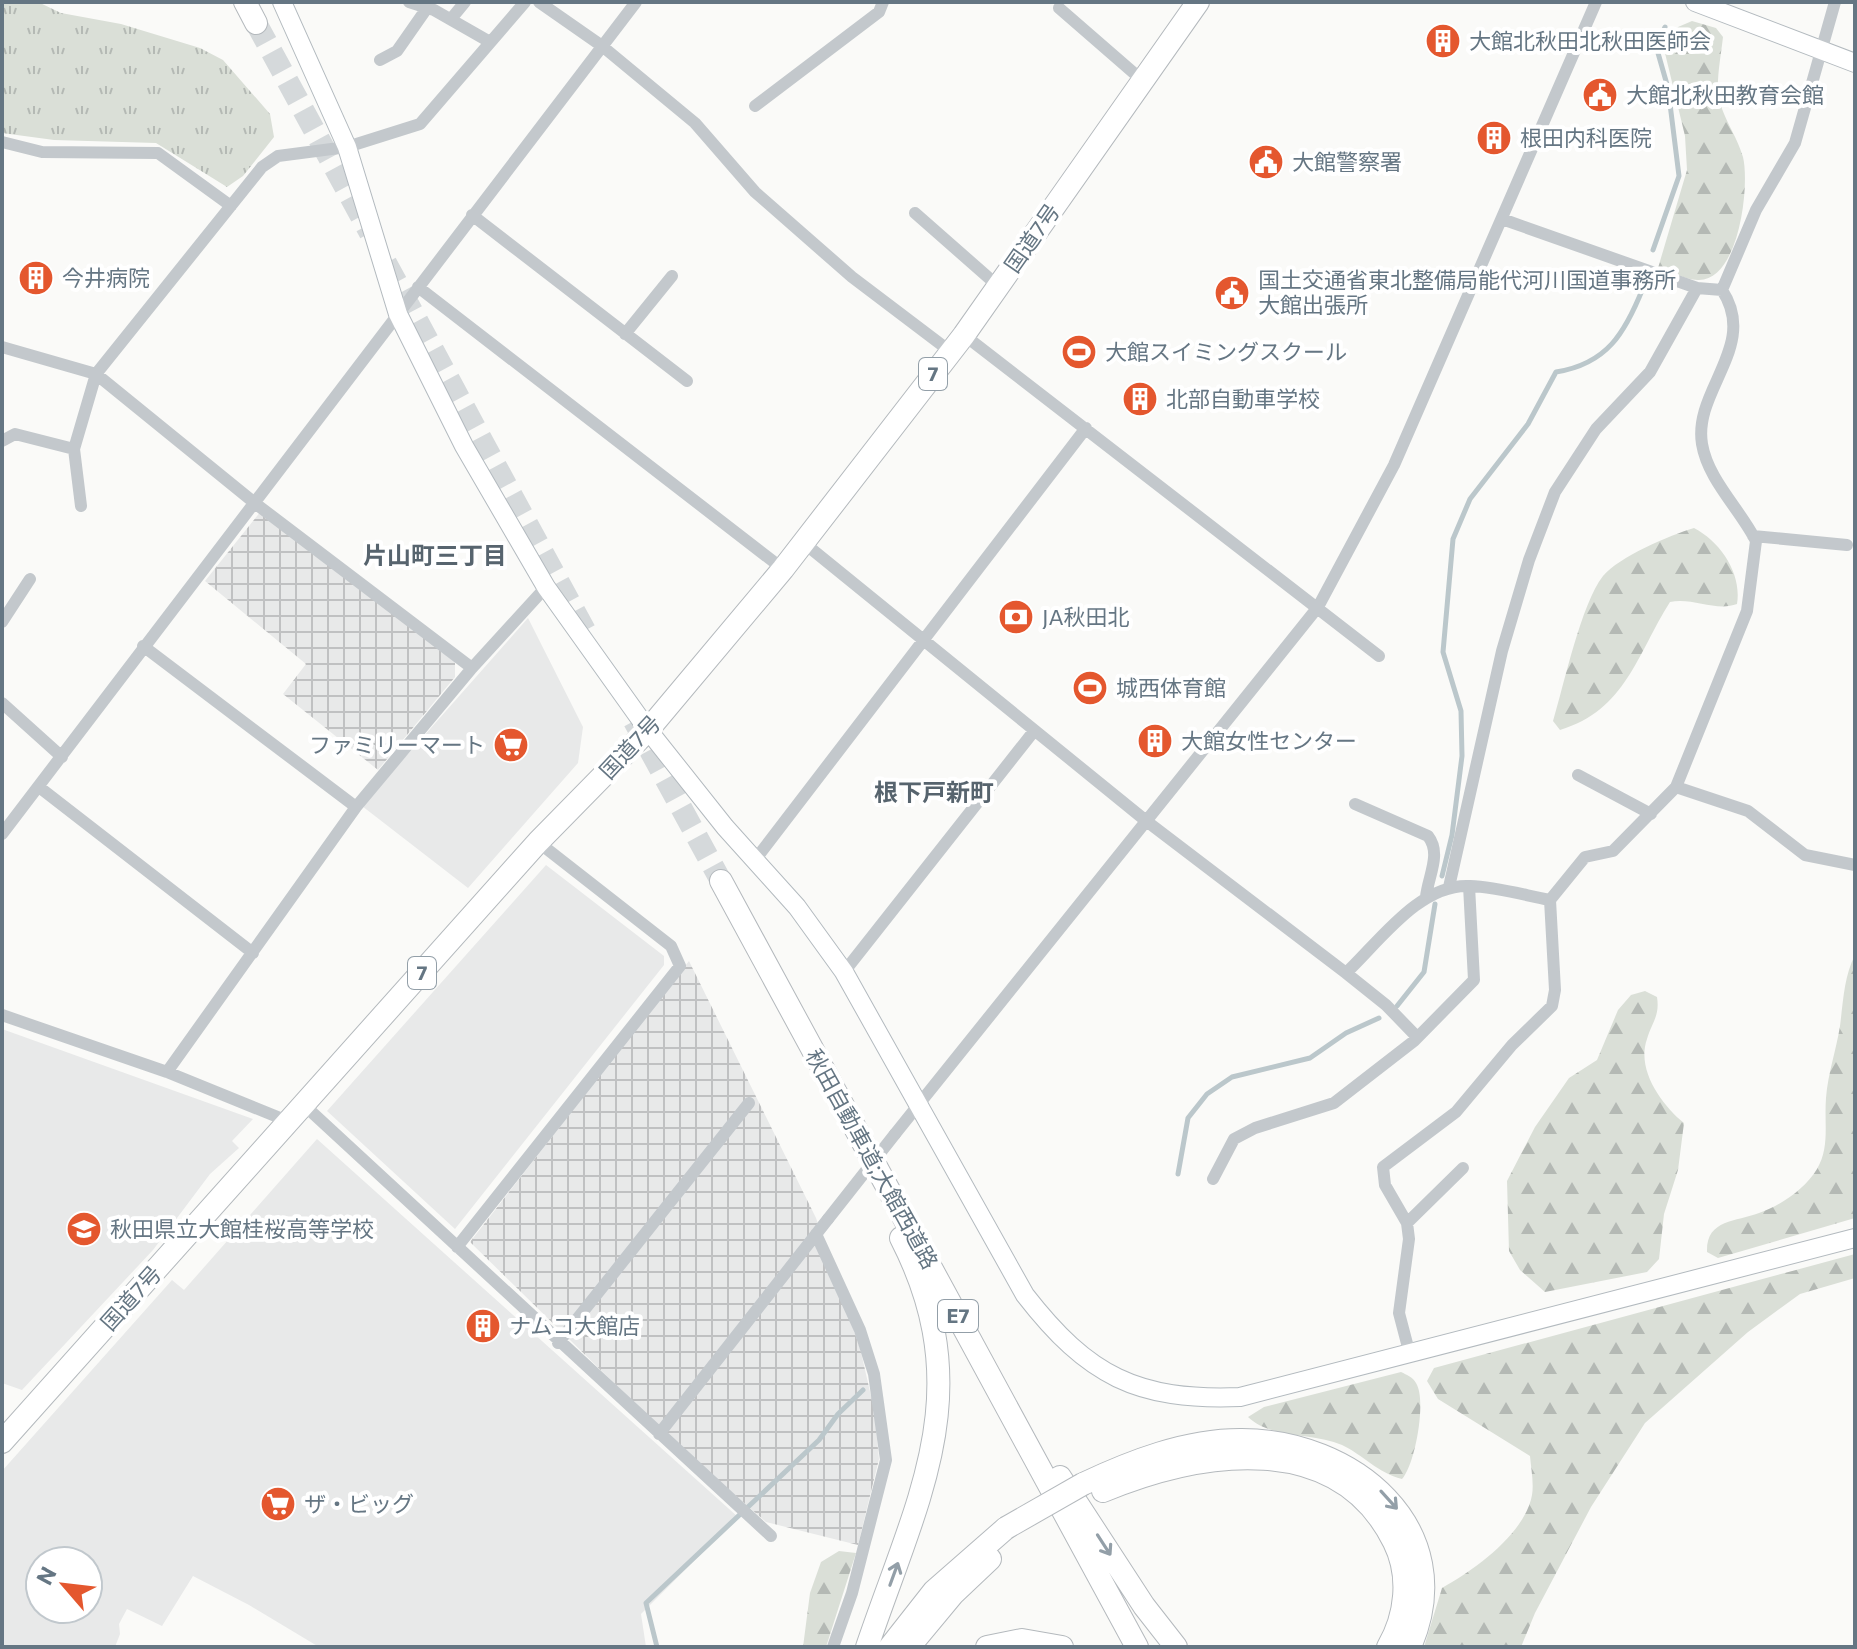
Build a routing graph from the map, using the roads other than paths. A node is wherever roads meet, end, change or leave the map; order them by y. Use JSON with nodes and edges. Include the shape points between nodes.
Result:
{"nodes":[{"id":1,"x":245,"y":2,"type":"edge"},
{"id":2,"x":282,"y":2,"type":"edge"},
{"id":3,"x":409,"y":2,"type":"edge"},
{"id":4,"x":465,"y":2,"type":"edge"},
{"id":5,"x":525,"y":2,"type":"edge"},
{"id":6,"x":539,"y":2,"type":"edge"},
{"id":7,"x":636,"y":2,"type":"edge"},
{"id":8,"x":883,"y":2,"type":"edge"},
{"id":9,"x":1198,"y":2,"type":"edge"},
{"id":10,"x":1596,"y":2,"type":"edge"},
{"id":11,"x":1695,"y":2,"type":"edge"},
{"id":12,"x":1835,"y":2,"type":"edge"},
{"id":13,"x":427,"y":8,"type":"junction"},
{"id":14,"x":1059,"y":8,"type":"dead end"},
{"id":15,"x":451,"y":19,"type":"junction"},
{"id":16,"x":256,"y":23,"type":"tunnel mouth"},
{"id":17,"x":490,"y":42,"type":"junction"},
{"id":18,"x":602,"y":46,"type":"junction"},
{"id":19,"x":1821,"y":50,"type":"junction"},
{"id":20,"x":380,"y":60,"type":"dead end"},
{"id":21,"x":1855,"y":63,"type":"edge"},
{"id":22,"x":1143,"y":81,"type":"junction"},
{"id":23,"x":755,"y":106,"type":"dead end"},
{"id":24,"x":2,"y":142,"type":"edge"},
{"id":25,"x":347,"y":147,"type":"junction"},
{"id":26,"x":231,"y":206,"type":"junction"},
{"id":27,"x":915,"y":213,"type":"dead end"},
{"id":28,"x":472,"y":215,"type":"junction"},
{"id":29,"x":1502,"y":219,"type":"junction"},
{"id":30,"x":672,"y":276,"type":"dead end"},
{"id":31,"x":998,"y":286,"type":"junction"},
{"id":32,"x":418,"y":287,"type":"junction"},
{"id":33,"x":1697,"y":288,"type":"junction"},
{"id":34,"x":1722,"y":290,"type":"junction"},
{"id":35,"x":398,"y":314,"type":"junction"},
{"id":36,"x":625,"y":334,"type":"junction"},
{"id":37,"x":957,"y":343,"type":"junction"},
{"id":38,"x":2,"y":347,"type":"edge"},
{"id":39,"x":96,"y":374,"type":"junction"},
{"id":40,"x":687,"y":381,"type":"dead end"},
{"id":41,"x":1086,"y":428,"type":"junction"},
{"id":42,"x":2,"y":441,"type":"edge"},
{"id":43,"x":74,"y":449,"type":"junction"},
{"id":44,"x":256,"y":504,"type":"junction"},
{"id":45,"x":81,"y":506,"type":"dead end"},
{"id":46,"x":1753,"y":536,"type":"junction"},
{"id":47,"x":804,"y":543,"type":"junction"},
{"id":48,"x":1847,"y":545,"type":"dead end"},
{"id":49,"x":783,"y":569,"type":"junction"},
{"id":50,"x":30,"y":579,"type":"dead end"},
{"id":51,"x":546,"y":587,"type":"junction"},
{"id":52,"x":1318,"y":607,"type":"junction"},
{"id":53,"x":2,"y":622,"type":"edge"},
{"id":54,"x":926,"y":640,"type":"junction"},
{"id":55,"x":143,"y":646,"type":"junction"},
{"id":56,"x":1379,"y":656,"type":"dead end"},
{"id":57,"x":472,"y":668,"type":"junction"},
{"id":58,"x":2,"y":703,"type":"edge"},
{"id":59,"x":648,"y":730,"type":"junction"},
{"id":60,"x":1034,"y":731,"type":"junction"},
{"id":61,"x":62,"y":757,"type":"junction"},
{"id":62,"x":1578,"y":775,"type":"dead end"},
{"id":63,"x":39,"y":787,"type":"junction"},
{"id":64,"x":1676,"y":787,"type":"junction"},
{"id":65,"x":1355,"y":804,"type":"dead end"},
{"id":66,"x":356,"y":807,"type":"junction"},
{"id":67,"x":1651,"y":814,"type":"junction"},
{"id":68,"x":1145,"y":820,"type":"junction"},
{"id":69,"x":2,"y":834,"type":"edge"},
{"id":70,"x":538,"y":842,"type":"junction"},
{"id":71,"x":755,"y":860,"type":"junction"},
{"id":72,"x":1855,"y":865,"type":"edge"},
{"id":73,"x":721,"y":881,"type":"tunnel mouth"},
{"id":74,"x":1469,"y":886,"type":"junction"},
{"id":75,"x":1449,"y":887,"type":"junction"},
{"id":76,"x":1426,"y":897,"type":"junction"},
{"id":77,"x":1550,"y":900,"type":"junction"},
{"id":78,"x":253,"y":953,"type":"junction"},
{"id":79,"x":844,"y":972,"type":"junction"},
{"id":80,"x":1346,"y":973,"type":"junction"},
{"id":81,"x":777,"y":985,"type":"junction"},
{"id":82,"x":2,"y":1015,"type":"edge"},
{"id":83,"x":1417,"y":1037,"type":"junction"},
{"id":84,"x":167,"y":1072,"type":"junction"},
{"id":85,"x":918,"y":1101,"type":"junction"},
{"id":86,"x":749,"y":1103,"type":"dead end"},
{"id":87,"x":297,"y":1114,"type":"junction"},
{"id":88,"x":1463,"y":1168,"type":"dead end"},
{"id":89,"x":1213,"y":1179,"type":"dead end"},
{"id":90,"x":1407,"y":1223,"type":"junction"},
{"id":91,"x":816,"y":1234,"type":"junction"},
{"id":92,"x":1855,"y":1238,"type":"edge"},
{"id":93,"x":457,"y":1247,"type":"junction"},
{"id":94,"x":970,"y":1338,"type":"junction"},
{"id":95,"x":558,"y":1343,"type":"junction"},
{"id":96,"x":1410,"y":1355,"type":"junction"},
{"id":97,"x":659,"y":1434,"type":"junction"},
{"id":98,"x":2,"y":1442,"type":"edge"},
{"id":99,"x":1086,"y":1490,"type":"junction"},
{"id":100,"x":1009,"y":1534,"type":"junction"},
{"id":101,"x":771,"y":1536,"type":"dead end"},
{"id":102,"x":833,"y":1647,"type":"edge"},
{"id":103,"x":867,"y":1647,"type":"edge"},
{"id":104,"x":890,"y":1647,"type":"edge"},
{"id":105,"x":909,"y":1647,"type":"edge"},
{"id":106,"x":987,"y":1647,"type":"edge"},
{"id":107,"x":1062,"y":1647,"type":"edge"},
{"id":108,"x":1137,"y":1647,"type":"edge"},
{"id":109,"x":1176,"y":1647,"type":"edge"},
{"id":110,"x":1388,"y":1647,"type":"edge"},
{"id":111,"x":1410,"y":1647,"type":"edge"}],
"edges":[{"from":1,"to":16,"type":"highway"},
{"from":2,"to":25,"type":"street"},
{"from":3,"to":13,"type":"street"},
{"from":4,"to":15,"type":"street"},
{"from":5,"to":17,"type":"street"},
{"from":6,"to":18,"type":"street"},
{"from":7,"to":18,"type":"street"},
{"from":8,"to":23,"type":"street","via":[[879,12]]},
{"from":9,"to":22,"type":"highway","name":"国道7号","number":"7"},
{"from":10,"to":29,"type":"street"},
{"from":11,"to":19,"type":"street"},
{"from":12,"to":19,"type":"street"},
{"from":13,"to":15,"type":"street"},
{"from":13,"to":20,"type":"street","via":[[397,51]]},
{"from":14,"to":22,"type":"street"},
{"from":15,"to":17,"type":"street"},
{"from":17,"to":25,"type":"street","via":[[420,124]]},
{"from":18,"to":28,"type":"street"},
{"from":18,"to":37,"type":"street","via":[[695,123],[755,192],[852,277]]},
{"from":19,"to":21,"type":"street"},
{"from":19,"to":34,"type":"street","via":[[1795,143],[1756,210]]},
{"from":22,"to":31,"type":"highway","name":"国道7号","number":"7"},
{"from":24,"to":26,"type":"street","via":[[42,152],[158,153]]},
{"from":25,"to":26,"type":"street","via":[[278,156],[262,167]]},
{"from":25,"to":35,"type":"street"},
{"from":26,"to":39,"type":"street"},
{"from":27,"to":31,"type":"street"},
{"from":28,"to":32,"type":"street"},
{"from":28,"to":36,"type":"street"},
{"from":29,"to":33,"type":"street"},
{"from":29,"to":52,"type":"street","via":[[1394,465]]},
{"from":30,"to":36,"type":"street"},
{"from":31,"to":37,"type":"highway","name":"国道7号","number":"7"},
{"from":32,"to":35,"type":"street"},
{"from":32,"to":49,"type":"street"},
{"from":33,"to":34,"type":"street"},
{"from":33,"to":75,"type":"street","via":[[1650,372],[1596,429],[1555,492],[1502,651]]},
{"from":34,"to":46,"type":"street","via":[[1732,323],[1730,355],[1701,421],[1702,444],[1712,472]]},
{"from":35,"to":44,"type":"street"},
{"from":35,"to":51,"type":"street","via":[[464,446]]},
{"from":36,"to":40,"type":"street"},
{"from":37,"to":41,"type":"street"},
{"from":37,"to":47,"type":"highway","name":"国道7号","number":"7"},
{"from":38,"to":39,"type":"street"},
{"from":39,"to":43,"type":"street"},
{"from":39,"to":44,"type":"street"},
{"from":41,"to":52,"type":"street"},
{"from":41,"to":54,"type":"street"},
{"from":42,"to":43,"type":"street","via":[[15,434]]},
{"from":43,"to":45,"type":"street"},
{"from":44,"to":55,"type":"street"},
{"from":44,"to":57,"type":"street"},
{"from":46,"to":48,"type":"street"},
{"from":46,"to":64,"type":"street","via":[[1747,611]]},
{"from":47,"to":49,"type":"highway","name":"国道7号","number":"7"},
{"from":47,"to":54,"type":"street"},
{"from":49,"to":59,"type":"highway","name":"国道7号","number":"7"},
{"from":50,"to":53,"type":"street"},
{"from":51,"to":57,"type":"street"},
{"from":51,"to":59,"type":"street"},
{"from":52,"to":56,"type":"street"},
{"from":52,"to":68,"type":"street"},
{"from":54,"to":60,"type":"street"},
{"from":54,"to":71,"type":"street"},
{"from":55,"to":61,"type":"street"},
{"from":55,"to":66,"type":"street"},
{"from":57,"to":66,"type":"street"},
{"from":58,"to":61,"type":"street"},
{"from":59,"to":70,"type":"highway","name":"国道7号","number":"7"},
{"from":59,"to":71,"type":"street"},
{"from":60,"to":68,"type":"street"},
{"from":60,"to":79,"type":"street"},
{"from":61,"to":63,"type":"street"},
{"from":62,"to":67,"type":"street"},
{"from":63,"to":69,"type":"street"},
{"from":63,"to":78,"type":"street"},
{"from":64,"to":67,"type":"street"},
{"from":64,"to":72,"type":"street","via":[[1748,811],[1805,855]]},
{"from":65,"to":76,"type":"street","via":[[1428,836],[1435,844]]},
{"from":66,"to":78,"type":"street"},
{"from":67,"to":77,"type":"street","via":[[1613,851],[1585,857]]},
{"from":68,"to":80,"type":"street"},
{"from":68,"to":85,"type":"street"},
{"from":70,"to":87,"type":"highway","name":"国道7号","number":"7"},
{"from":70,"to":93,"type":"street","via":[[671,946],[680,966]]},
{"from":71,"to":79,"type":"street"},
{"from":73,"to":81,"type":"highway","name":"秋田自動車道;大館西道路","number":"E7"},
{"from":74,"to":75,"type":"street"},
{"from":74,"to":77,"type":"street"},
{"from":74,"to":83,"type":"street","via":[[1474,980]]},
{"from":75,"to":76,"type":"street"},
{"from":76,"to":80,"type":"street"},
{"from":77,"to":90,"type":"street","via":[[1552,1006],[1456,1112],[1383,1167],[1385,1185]]},
{"from":78,"to":84,"type":"street"},
{"from":79,"to":85,"type":"street"},
{"from":80,"to":83,"type":"street"},
{"from":81,"to":94,"type":"highway","name":"秋田自動車道;大館西道路","number":"E7"},
{"from":103,"to":81,"type":"highway","one_way":true,"via":[[934,1444],[940,1359],[927,1301],[906,1248],[801,1044]]},
{"from":82,"to":84,"type":"street"},
{"from":83,"to":89,"type":"street","via":[[1334,1103],[1234,1139]]},
{"from":84,"to":87,"type":"street"},
{"from":85,"to":91,"type":"street","bridge":true},
{"from":85,"to":96,"type":"street","via":[[1025,1295],[1081,1357],[1120,1381],[1200,1399],[1240,1397]]},
{"from":86,"to":95,"type":"street"},
{"from":87,"to":93,"type":"street"},
{"from":87,"to":98,"type":"highway","name":"国道7号","number":"7"},
{"from":88,"to":90,"type":"street"},
{"from":90,"to":96,"type":"street","via":[[1399,1313]]},
{"from":91,"to":97,"type":"street"},
{"from":91,"to":102,"type":"street","via":[[874,1374],[886,1460]]},
{"from":92,"to":96,"type":"street"},
{"from":93,"to":95,"type":"street"},
{"from":94,"to":108,"type":"highway","name":"秋田自動車道;大館西道路","number":"E7"},
{"from":94,"to":109,"type":"highway","one_way":true},
{"from":95,"to":97,"type":"street"},
{"from":97,"to":101,"type":"street"},
{"from":99,"to":100,"type":"highway"},
{"from":99,"to":110,"type":"highway","via":[[1224,1458],[1282,1461],[1330,1476],[1372,1508],[1397,1548],[1405,1592]]},
{"from":99,"to":111,"type":"highway","one_way":true,"via":[[1137,1460],[1220,1441],[1287,1444],[1331,1458],[1385,1495],[1415,1543],[1422,1600]]},
{"from":100,"to":104,"type":"highway","via":[[934,1591]]},
{"from":100,"to":105,"type":"highway"},
{"from":106,"to":107,"type":"highway","via":[[1022,1640]]}]}
